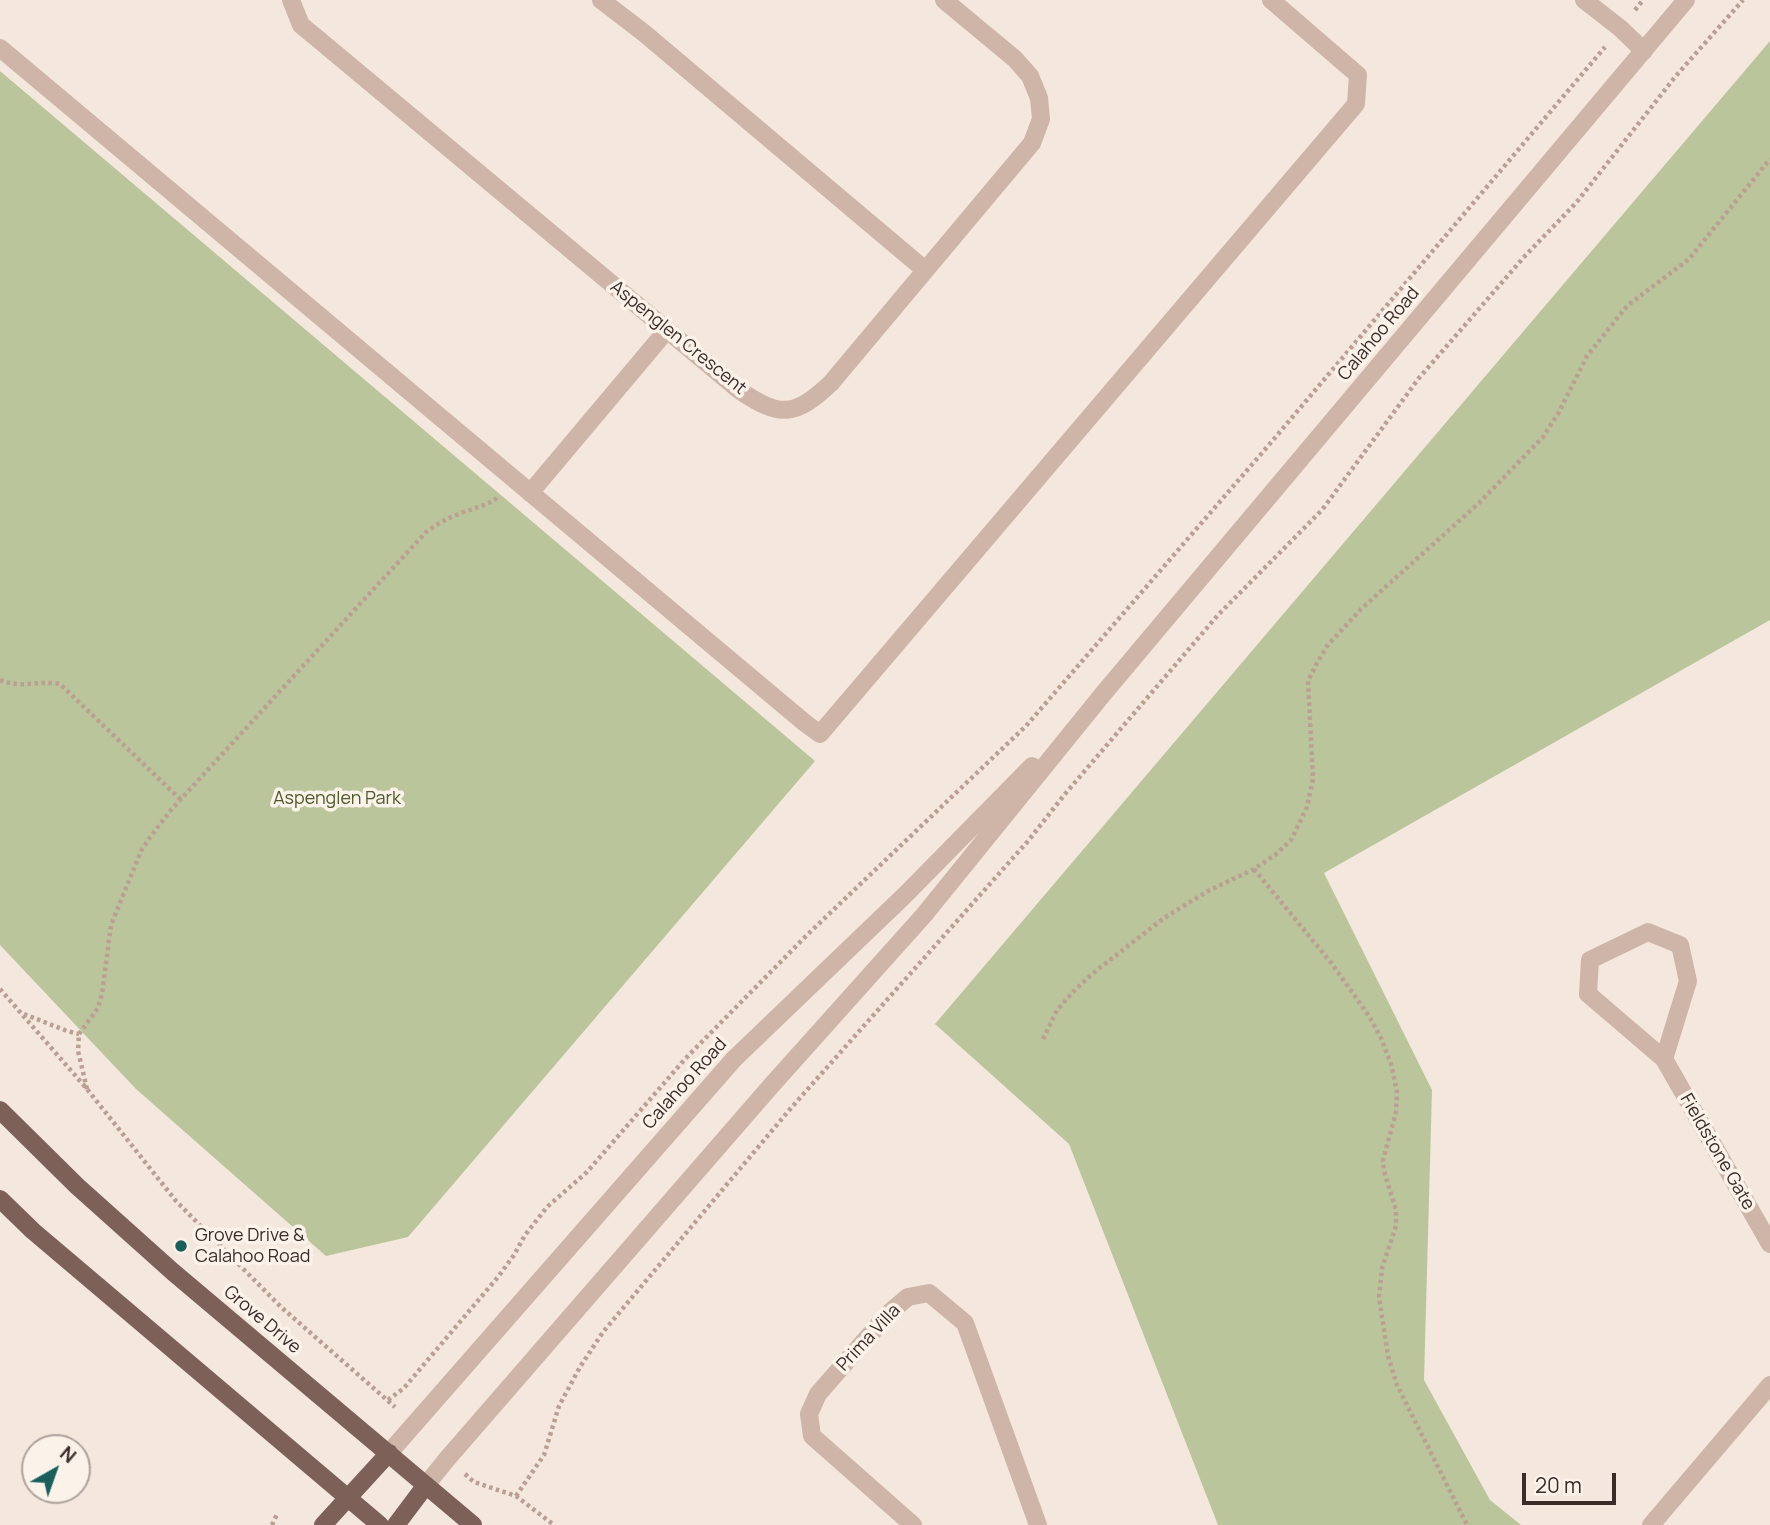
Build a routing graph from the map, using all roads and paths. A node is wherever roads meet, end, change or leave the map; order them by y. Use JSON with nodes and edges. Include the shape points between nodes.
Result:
{"nodes":[{"id":1,"x":291,"y":0,"type":"edge"},
{"id":2,"x":601,"y":0,"type":"edge"},
{"id":3,"x":944,"y":0,"type":"edge"},
{"id":4,"x":1271,"y":0,"type":"edge"},
{"id":5,"x":1584,"y":0,"type":"edge"},
{"id":6,"x":1643,"y":0,"type":"edge"},
{"id":7,"x":1686,"y":0,"type":"edge"},
{"id":8,"x":1742,"y":0,"type":"edge"},
{"id":9,"x":1620,"y":28,"type":"junction"},
{"id":10,"x":0,"y":48,"type":"edge"},
{"id":11,"x":1644,"y":51,"type":"junction"},
{"id":12,"x":1770,"y":159,"type":"edge"},
{"id":13,"x":925,"y":270,"type":"junction"},
{"id":14,"x":667,"y":330,"type":"junction"},
{"id":15,"x":516,"y":480,"type":"junction"},
{"id":16,"x":530,"y":493,"type":"junction"},
{"id":17,"x":0,"y":680,"type":"edge"},
{"id":18,"x":1103,"y":694,"type":"junction"},
{"id":19,"x":181,"y":800,"type":"junction"},
{"id":20,"x":1254,"y":869,"type":"junction"},
{"id":21,"x":0,"y":989,"type":"edge"},
{"id":22,"x":23,"y":1013,"type":"junction"},
{"id":23,"x":79,"y":1034,"type":"junction"},
{"id":24,"x":1043,"y":1039,"type":"dead end"},
{"id":25,"x":1664,"y":1059,"type":"junction"},
{"id":26,"x":87,"y":1089,"type":"junction"},
{"id":27,"x":0,"y":1110,"type":"edge"},
{"id":28,"x":0,"y":1199,"type":"edge"},
{"id":29,"x":1770,"y":1244,"type":"edge"},
{"id":30,"x":1770,"y":1385,"type":"edge"},
{"id":31,"x":388,"y":1453,"type":"junction"},
{"id":32,"x":474,"y":1482,"type":"dead end"},
{"id":33,"x":426,"y":1485,"type":"junction"},
{"id":34,"x":516,"y":1496,"type":"junction"},
{"id":35,"x":348,"y":1498,"type":"junction"},
{"id":36,"x":277,"y":1514,"type":"dead end"},
{"id":37,"x":272,"y":1525,"type":"edge"},
{"id":38,"x":323,"y":1525,"type":"edge"},
{"id":39,"x":380,"y":1525,"type":"edge"},
{"id":40,"x":396,"y":1525,"type":"edge"},
{"id":41,"x":473,"y":1525,"type":"edge"},
{"id":42,"x":554,"y":1525,"type":"edge"},
{"id":43,"x":913,"y":1525,"type":"edge"},
{"id":44,"x":1038,"y":1525,"type":"edge"},
{"id":45,"x":1467,"y":1525,"type":"edge"},
{"id":46,"x":1651,"y":1525,"type":"edge"}],
"edges":[{"from":1,"to":14,"type":"street","name":"Aspenglen Crescent","via":[[301,25]]},
{"from":2,"to":13,"type":"street"},
{"from":3,"to":13,"type":"street","name":"Aspenglen Crescent","via":[[1030,76],[1040,98],[1041,119],[1032,143]]},
{"from":4,"to":16,"type":"street","via":[[1358,75],[1356,104],[820,734]]},
{"from":5,"to":9,"type":"street"},
{"from":6,"to":9,"type":"path"},
{"from":7,"to":11,"type":"street","name":"Calahoo Road"},
{"from":8,"to":34,"type":"path","via":[[1576,203],[1419,378],[1322,510],[1218,615],[603,1332],[559,1406],[544,1455]]},
{"from":9,"to":11,"type":"street"},
{"from":9,"to":26,"type":"path","via":[[1026,726],[685,1059],[587,1172],[547,1208],[498,1277],[404,1388],[388,1400],[281,1307],[176,1202]]},
{"from":10,"to":15,"type":"street"},
{"from":11,"to":18,"type":"street","name":"Calahoo Road"},
{"from":12,"to":20,"type":"path","via":[[1689,259],[1627,306],[1587,356],[1543,437],[1479,503],[1361,609],[1328,646],[1308,681],[1313,779],[1307,807],[1291,840]]},
{"from":13,"to":14,"type":"street","name":"Aspenglen Crescent","via":[[831,383],[796,409],[777,410],[760,404]]},
{"from":14,"to":16,"type":"street"},
{"from":15,"to":16,"type":"street"},
{"from":15,"to":19,"type":"path","via":[[489,504],[441,522],[426,533]]},
{"from":17,"to":19,"type":"path","via":[[60,684]]},
{"from":18,"to":31,"type":"street","name":"Calahoo Road","via":[[905,895],[734,1059]]},
{"from":18,"to":33,"type":"street","name":"Calahoo Road","via":[[924,915]]},
{"from":19,"to":23,"type":"path","via":[[150,836],[131,871],[111,925],[98,1008]]},
{"from":20,"to":24,"type":"path","via":[[1164,918],[1092,974],[1057,1010]]},
{"from":20,"to":45,"type":"path","via":[[1369,1016],[1391,1064],[1396,1112],[1383,1160],[1396,1226],[1382,1268],[1379,1297],[1388,1356],[1397,1385]]},
{"from":21,"to":22,"type":"path"},
{"from":22,"to":23,"type":"path"},
{"from":22,"to":26,"type":"path"},
{"from":23,"to":26,"type":"path"},
{"from":25,"to":25,"type":"street","name":"Fieldstone Gate","via":[[1688,981],[1680,945],[1648,932],[1590,960],[1588,994]]},
{"from":25,"to":29,"type":"street","name":"Fieldstone Gate"},
{"from":27,"to":31,"type":"main road","name":"Grove Drive","via":[[173,1272]]},
{"from":28,"to":35,"type":"main road"},
{"from":30,"to":46,"type":"street"},
{"from":31,"to":33,"type":"main road","name":"Grove Drive"},
{"from":31,"to":35,"type":"main road","name":"Calahoo Road"},
{"from":32,"to":34,"type":"path"},
{"from":33,"to":40,"type":"main road","name":"Calahoo Road"},
{"from":33,"to":41,"type":"main road","name":"Grove Drive"},
{"from":34,"to":42,"type":"path"},
{"from":35,"to":38,"type":"main road","name":"Calahoo Road"},
{"from":35,"to":39,"type":"main road"},
{"from":36,"to":37,"type":"path"},
{"from":43,"to":44,"type":"street","name":"Prima Villa","via":[[812,1436],[809,1414],[818,1394],[889,1312],[908,1297],[929,1293],[965,1324]]}]}
